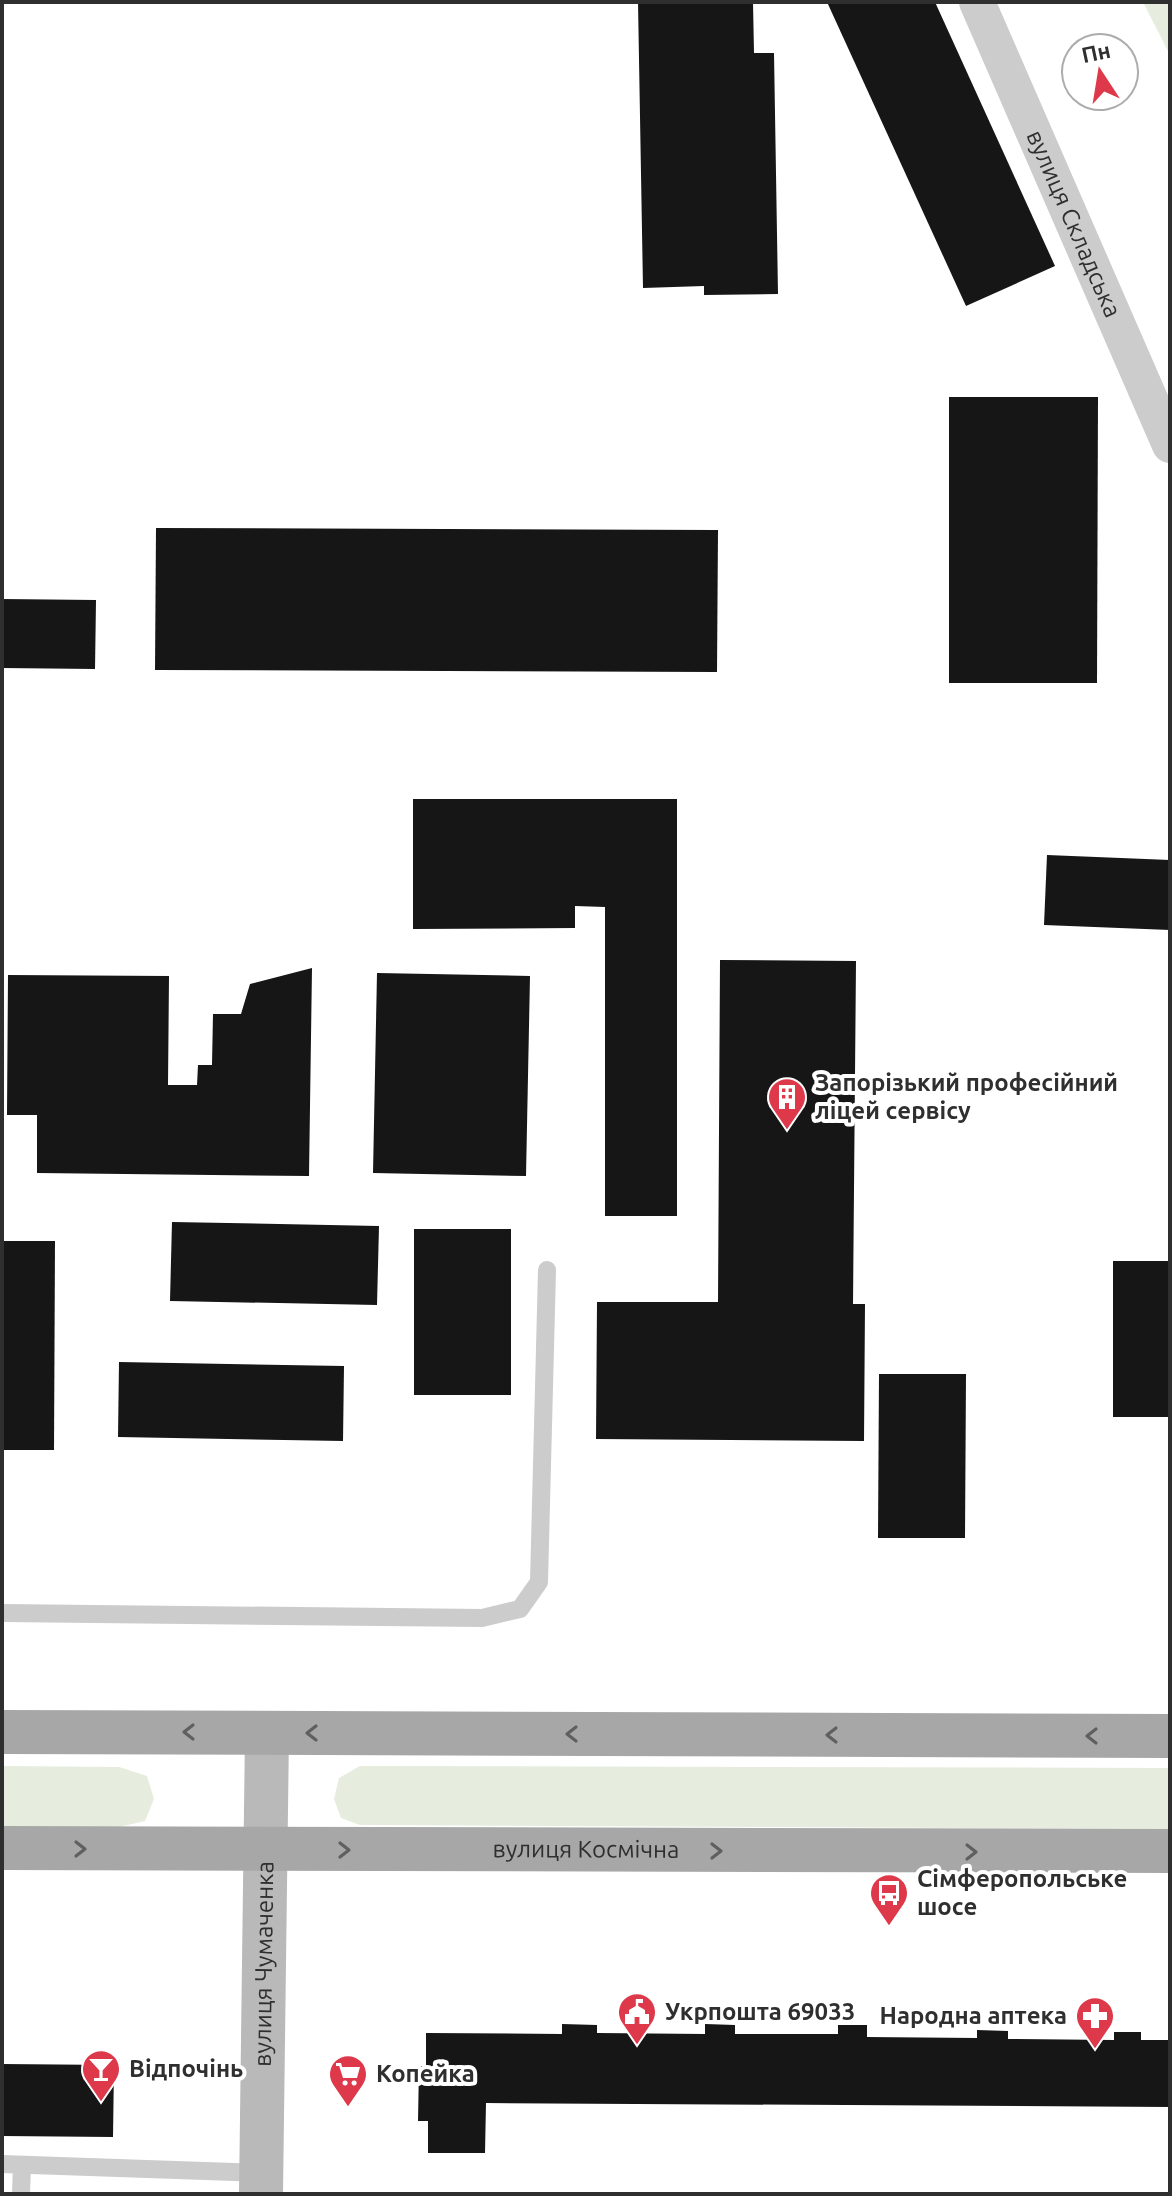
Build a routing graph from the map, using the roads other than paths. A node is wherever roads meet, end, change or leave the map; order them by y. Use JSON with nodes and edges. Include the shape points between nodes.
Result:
{"nodes":[{"id":1,"x":977,"y":2,"type":"edge"},
{"id":2,"x":1170,"y":445,"type":"edge"},
{"id":3,"x":547,"y":1270,"type":"dead end"},
{"id":4,"x":2,"y":1613,"type":"edge"},
{"id":5,"x":2,"y":1732,"type":"edge"},
{"id":6,"x":267,"y":1733,"type":"junction"},
{"id":7,"x":1170,"y":1736,"type":"edge"},
{"id":8,"x":2,"y":1848,"type":"edge"},
{"id":9,"x":266,"y":1850,"type":"junction"},
{"id":10,"x":1170,"y":1851,"type":"edge"},
{"id":11,"x":2,"y":2164,"type":"edge"},
{"id":12,"x":22,"y":2165,"type":"junction"},
{"id":13,"x":261,"y":2184,"type":"edge"},
{"id":14,"x":21,"y":2194,"type":"edge"}],
"edges":[{"from":1,"to":2,"type":"street","name":"вулиця Складська"},
{"from":3,"to":4,"type":"lane","via":[[539,1582],[520,1609],[482,1618]]},
{"from":6,"to":5,"type":"main road","one_way":true},
{"from":7,"to":6,"type":"main road","one_way":true},
{"from":6,"to":9,"type":"street","name":"вулиця Чумаченка"},
{"from":8,"to":9,"type":"main road","name":"вулиця Космічна","one_way":true},
{"from":9,"to":10,"type":"main road","name":"вулиця Космічна","one_way":true},
{"from":9,"to":13,"type":"street","name":"вулиця Чумаченка"},
{"from":11,"to":12,"type":"lane"},
{"from":12,"to":13,"type":"lane"},
{"from":12,"to":14,"type":"lane"}]}
